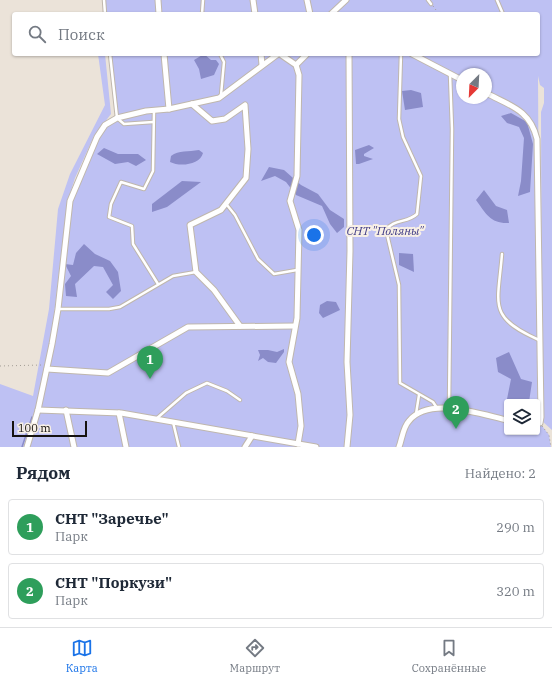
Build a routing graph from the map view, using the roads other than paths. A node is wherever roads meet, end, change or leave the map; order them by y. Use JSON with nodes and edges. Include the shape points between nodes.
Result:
{"nodes":[{"id":1,"x":104,"y":0,"type":"edge"},
{"id":2,"x":158,"y":0,"type":"edge"},
{"id":3,"x":203,"y":0,"type":"edge"},
{"id":4,"x":254,"y":0,"type":"edge"},
{"id":5,"x":307,"y":0,"type":"edge"},
{"id":6,"x":346,"y":0,"type":"edge"},
{"id":7,"x":428,"y":0,"type":"edge"},
{"id":8,"x":496,"y":0,"type":"edge"},
{"id":9,"x":431,"y":4,"type":"road end"},
{"id":10,"x":106,"y":12,"type":"edge"},
{"id":11,"x":160,"y":12,"type":"edge"},
{"id":12,"x":202,"y":12,"type":"edge"},
{"id":13,"x":255,"y":12,"type":"edge"},
{"id":14,"x":310,"y":12,"type":"edge"},
{"id":15,"x":336,"y":12,"type":"edge"},
{"id":16,"x":502,"y":12,"type":"edge"},
{"id":17,"x":110,"y":56,"type":"edge"},
{"id":18,"x":164,"y":56,"type":"edge"},
{"id":19,"x":221,"y":56,"type":"edge"},
{"id":20,"x":260,"y":56,"type":"edge"},
{"id":21,"x":276,"y":56,"type":"edge"},
{"id":22,"x":282,"y":56,"type":"edge"},
{"id":23,"x":305,"y":56,"type":"edge"},
{"id":24,"x":349,"y":56,"type":"edge"},
{"id":25,"x":401,"y":56,"type":"edge"},
{"id":26,"x":416,"y":56,"type":"edge"},
{"id":27,"x":296,"y":65,"type":"junction"},
{"id":28,"x":262,"y":66,"type":"junction"},
{"id":29,"x":450,"y":74,"type":"junction"},
{"id":30,"x":456,"y":77,"type":"edge"},
{"id":31,"x":221,"y":95,"type":"junction"},
{"id":32,"x":492,"y":96,"type":"edge"},
{"id":33,"x":192,"y":104,"type":"junction"},
{"id":34,"x":168,"y":109,"type":"junction"},
{"id":35,"x":154,"y":110,"type":"junction"},
{"id":36,"x":117,"y":118,"type":"junction"},
{"id":37,"x":153,"y":122,"type":"junction"},
{"id":38,"x":227,"y":204,"type":"junction"},
{"id":39,"x":502,"y":254,"type":"dead end"},
{"id":40,"x":298,"y":270,"type":"junction"},
{"id":41,"x":196,"y":272,"type":"junction"},
{"id":42,"x":158,"y":284,"type":"junction"},
{"id":43,"x":58,"y":309,"type":"junction"},
{"id":44,"x":240,"y":326,"type":"junction"},
{"id":45,"x":295,"y":326,"type":"junction"},
{"id":46,"x":539,"y":340,"type":"junction"},
{"id":47,"x":47,"y":369,"type":"junction"},
{"id":48,"x":419,"y":395,"type":"junction"},
{"id":49,"x":538,"y":399,"type":"edge"},
{"id":50,"x":240,"y":400,"type":"dead end"},
{"id":51,"x":437,"y":408,"type":"junction"},
{"id":52,"x":449,"y":408,"type":"junction"},
{"id":53,"x":38,"y":410,"type":"junction"},
{"id":54,"x":66,"y":410,"type":"junction"},
{"id":55,"x":120,"y":413,"type":"junction"},
{"id":56,"x":416,"y":415,"type":"junction"},
{"id":57,"x":156,"y":419,"type":"junction"},
{"id":58,"x":504,"y":419,"type":"edge"},
{"id":59,"x":173,"y":422,"type":"junction"},
{"id":60,"x":252,"y":436,"type":"junction"},
{"id":61,"x":301,"y":445,"type":"edge"},
{"id":62,"x":27,"y":447,"type":"edge"},
{"id":63,"x":74,"y":447,"type":"edge"},
{"id":64,"x":126,"y":447,"type":"edge"},
{"id":65,"x":179,"y":447,"type":"edge"},
{"id":66,"x":245,"y":447,"type":"edge"},
{"id":67,"x":316,"y":447,"type":"edge"},
{"id":68,"x":347,"y":447,"type":"edge"},
{"id":69,"x":399,"y":447,"type":"edge"}],
"edges":[{"from":1,"to":10,"type":"lane"},
{"from":2,"to":11,"type":"street"},
{"from":3,"to":12,"type":"lane"},
{"from":4,"to":13,"type":"street"},
{"from":5,"to":14,"type":"street"},
{"from":6,"to":15,"type":"street"},
{"from":7,"to":9,"type":"lane"},
{"from":8,"to":16,"type":"lane"},
{"from":17,"to":36,"type":"lane"},
{"from":18,"to":34,"type":"street"},
{"from":19,"to":31,"type":"lane","via":[[224,62]]},
{"from":20,"to":28,"type":"street"},
{"from":21,"to":28,"type":"street"},
{"from":22,"to":27,"type":"street"},
{"from":23,"to":27,"type":"street"},
{"from":24,"to":68,"type":"street","via":[[350,250],[347,362],[350,415]]},
{"from":25,"to":48,"type":"lane","via":[[400,118],[403,137],[421,176],[417,214],[413,218],[394,223],[386,230],[399,285],[400,383]]},
{"from":26,"to":29,"type":"street"},
{"from":27,"to":40,"type":"street","via":[[299,75],[297,176],[290,201],[299,230]]},
{"from":28,"to":31,"type":"street"},
{"from":29,"to":30,"type":"street"},
{"from":29,"to":52,"type":"lane","via":[[452,129]]},
{"from":31,"to":33,"type":"street","via":[[219,98]]},
{"from":32,"to":46,"type":"street","via":[[528,117],[537,139]]},
{"from":33,"to":34,"type":"street"},
{"from":33,"to":38,"type":"street","via":[[212,121],[225,119],[245,105],[248,149],[246,178]]},
{"from":34,"to":35,"type":"street"},
{"from":35,"to":36,"type":"street"},
{"from":35,"to":37,"type":"lane"},
{"from":36,"to":37,"type":"lane","via":[[124,124]]},
{"from":36,"to":43,"type":"street","via":[[105,126],[97,136],[70,201]]},
{"from":37,"to":42,"type":"lane","via":[[153,171],[144,189],[121,182],[111,204],[109,217],[132,226],[133,244]]},
{"from":38,"to":40,"type":"lane","via":[[263,264],[274,274]]},
{"from":38,"to":41,"type":"street","via":[[221,210],[190,225]]},
{"from":39,"to":46,"type":"lane","via":[[498,309],[518,330]]},
{"from":40,"to":45,"type":"street"},
{"from":41,"to":42,"type":"lane","via":[[173,276]]},
{"from":41,"to":44,"type":"street","via":[[214,290]]},
{"from":42,"to":43,"type":"lane","via":[[120,307]]},
{"from":43,"to":47,"type":"street"},
{"from":44,"to":45,"type":"street"},
{"from":44,"to":47,"type":"street","via":[[188,327],[108,373]]},
{"from":45,"to":61,"type":"street","via":[[289,362],[298,394]]},
{"from":46,"to":49,"type":"street"},
{"from":47,"to":53,"type":"street"},
{"from":48,"to":51,"type":"lane","via":[[433,402]]},
{"from":48,"to":56,"type":"lane"},
{"from":50,"to":57,"type":"lane","via":[[227,391],[207,383],[186,393]]},
{"from":51,"to":52,"type":"street"},
{"from":51,"to":56,"type":"street"},
{"from":52,"to":58,"type":"street"},
{"from":53,"to":54,"type":"street"},
{"from":53,"to":62,"type":"street"},
{"from":54,"to":55,"type":"street"},
{"from":54,"to":63,"type":"street"},
{"from":55,"to":57,"type":"street"},
{"from":55,"to":64,"type":"street"},
{"from":56,"to":69,"type":"street","via":[[407,424]]},
{"from":57,"to":59,"type":"street"},
{"from":59,"to":60,"type":"street"},
{"from":59,"to":65,"type":"lane"},
{"from":60,"to":61,"type":"street"},
{"from":60,"to":66,"type":"street"},
{"from":61,"to":67,"type":"street"}]}
